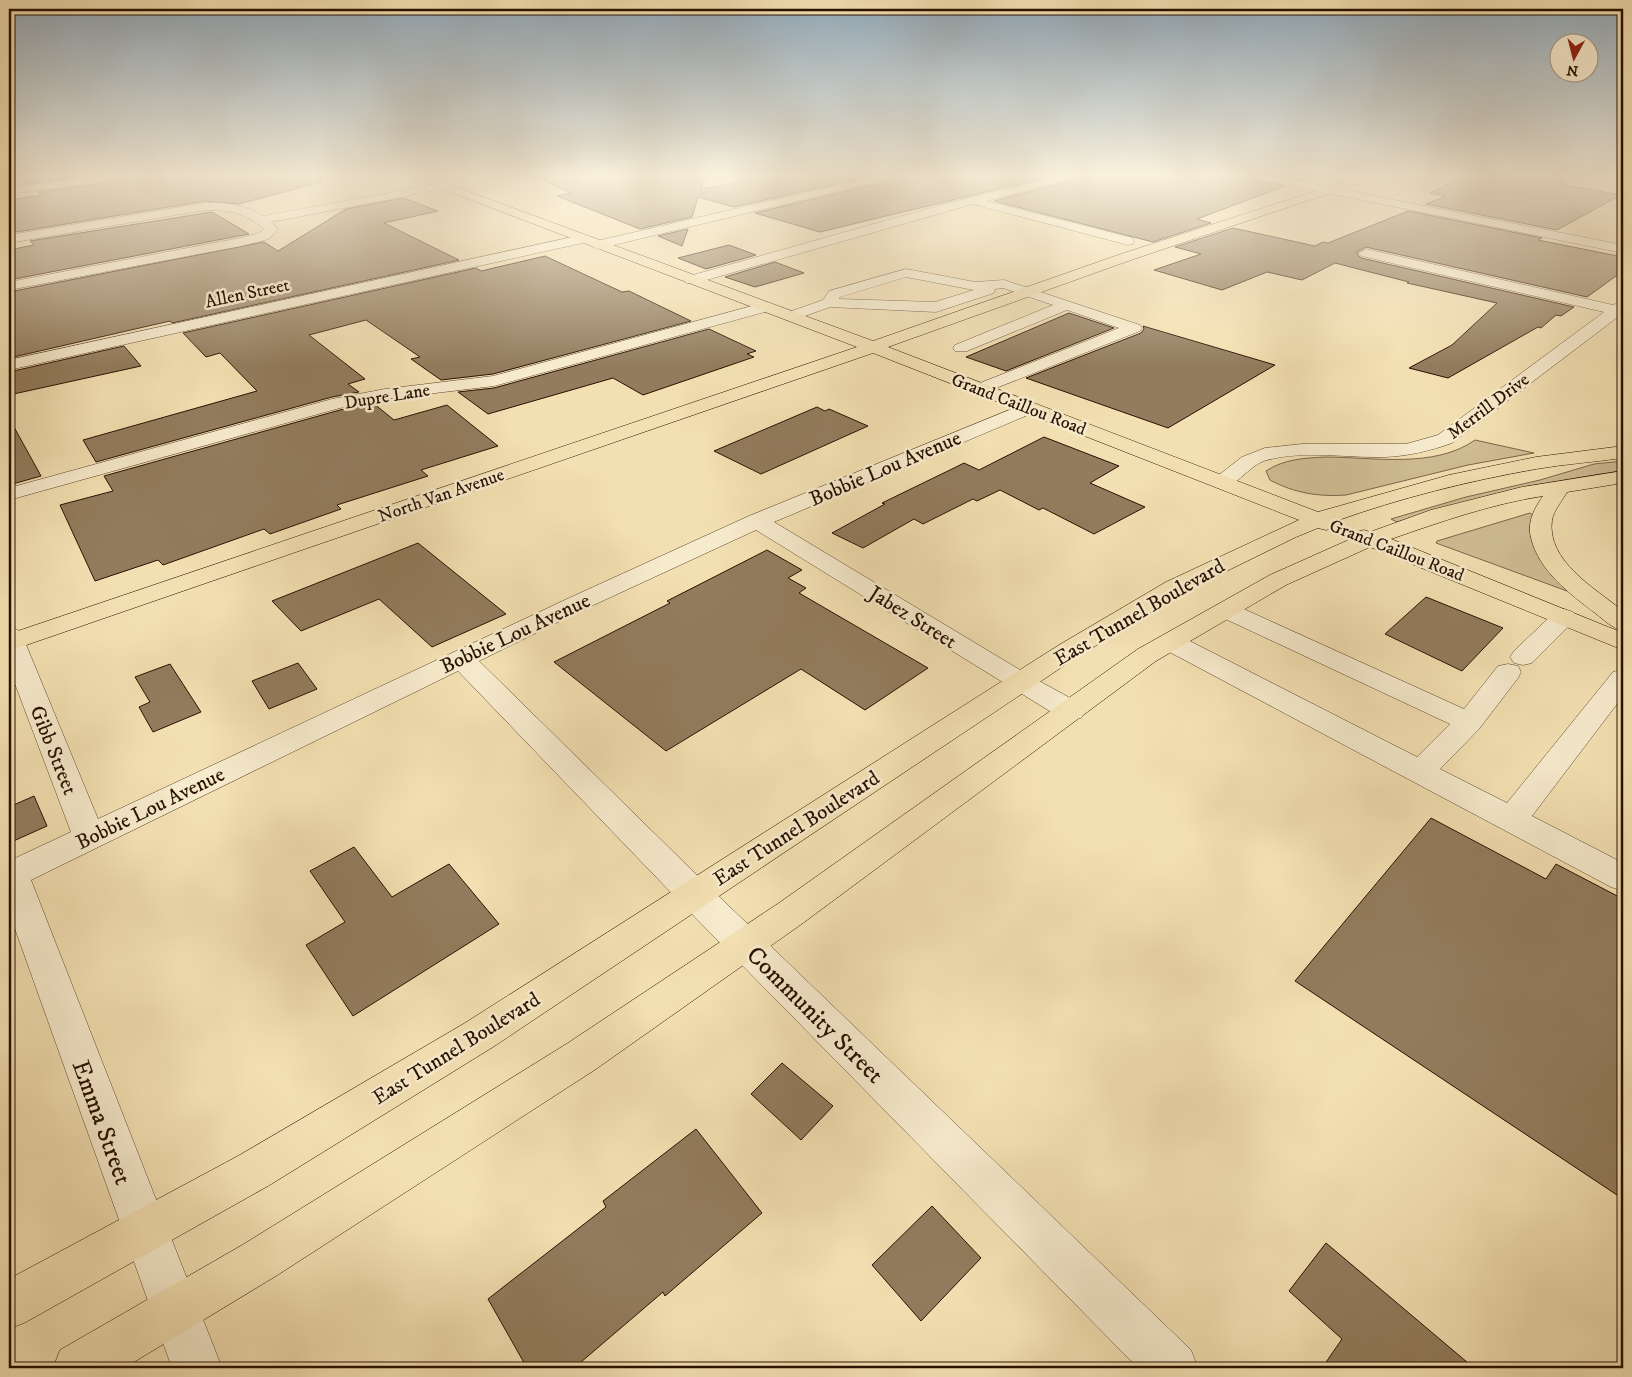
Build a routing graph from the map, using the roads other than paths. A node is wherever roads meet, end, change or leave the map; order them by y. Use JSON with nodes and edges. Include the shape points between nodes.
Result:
{"nodes":[{"id":1,"x":256,"y":238,"type":"edge"},
{"id":2,"x":626,"y":238,"type":"edge"},
{"id":3,"x":839,"y":238,"type":"edge"},
{"id":4,"x":1117,"y":238,"type":"edge"},
{"id":5,"x":1185,"y":238,"type":"edge"},
{"id":6,"x":1569,"y":238,"type":"edge"},
{"id":7,"x":582,"y":239,"type":"joint"},
{"id":8,"x":1128,"y":241,"type":"dead end"},
{"id":9,"x":597,"y":245,"type":"junction"},
{"id":10,"x":1623,"y":249,"type":"edge"},
{"id":11,"x":1366,"y":253,"type":"dead end"},
{"id":12,"x":691,"y":280,"type":"junction"},
{"id":13,"x":1004,"y":284,"type":"junction"},
{"id":14,"x":9,"y":286,"type":"edge"},
{"id":15,"x":1030,"y":292,"type":"junction"},
{"id":16,"x":829,"y":303,"type":"junction"},
{"id":17,"x":1067,"y":305,"type":"junction"},
{"id":18,"x":767,"y":307,"type":"junction"},
{"id":19,"x":1621,"y":309,"type":"edge"},
{"id":20,"x":791,"y":316,"type":"junction"},
{"id":21,"x":873,"y":347,"type":"junction"},
{"id":22,"x":961,"y":348,"type":"dead end"},
{"id":23,"x":9,"y":365,"type":"edge"},
{"id":24,"x":981,"y":389,"type":"junction"},
{"id":25,"x":1029,"y":408,"type":"junction"},
{"id":26,"x":1623,"y":452,"type":"edge"},
{"id":27,"x":1623,"y":477,"type":"edge"},
{"id":28,"x":1222,"y":482,"type":"junction"},
{"id":29,"x":1559,"y":487,"type":"junction"},
{"id":30,"x":9,"y":494,"type":"edge"},
{"id":31,"x":1318,"y":520,"type":"junction"},
{"id":32,"x":757,"y":521,"type":"junction"},
{"id":33,"x":1370,"y":539,"type":"junction"},
{"id":34,"x":1226,"y":610,"type":"junction"},
{"id":35,"x":1564,"y":617,"type":"junction"},
{"id":36,"x":1623,"y":623,"type":"edge"},
{"id":37,"x":10,"y":640,"type":"edge"},
{"id":38,"x":1171,"y":642,"type":"junction"},
{"id":39,"x":1623,"y":642,"type":"edge"},
{"id":40,"x":461,"y":659,"type":"junction"},
{"id":41,"x":1623,"y":678,"type":"edge"},
{"id":42,"x":1020,"y":682,"type":"junction"},
{"id":43,"x":1071,"y":711,"type":"junction"},
{"id":44,"x":1469,"y":722,"type":"junction"},
{"id":45,"x":1420,"y":773,"type":"junction"},
{"id":46,"x":1511,"y":821,"type":"junction"},
{"id":47,"x":89,"y":837,"type":"junction"},
{"id":48,"x":10,"y":875,"type":"edge"},
{"id":49,"x":1623,"y":878,"type":"edge"},
{"id":50,"x":695,"y":894,"type":"junction"},
{"id":51,"x":745,"y":944,"type":"junction"},
{"id":52,"x":144,"y":1231,"type":"junction"},
{"id":53,"x":9,"y":1305,"type":"edge"},
{"id":54,"x":176,"y":1310,"type":"junction"},
{"id":55,"x":78,"y":1368,"type":"edge"},
{"id":56,"x":197,"y":1368,"type":"edge"},
{"id":57,"x":1173,"y":1368,"type":"edge"}],
"edges":[{"from":1,"to":14,"type":"street"},
{"from":2,"to":9,"type":"street"},
{"from":3,"to":12,"type":"street"},
{"from":4,"to":8,"type":"street"},
{"from":5,"to":15,"type":"main road","name":"North Van Avenue"},
{"from":6,"to":10,"type":"street"},
{"from":7,"to":9,"type":"main road","name":"Grand Caillou Road"},
{"from":7,"to":23,"type":"street","name":"Allen Street"},
{"from":9,"to":12,"type":"main road","name":"Grand Caillou Road"},
{"from":11,"to":19,"type":"street"},
{"from":12,"to":18,"type":"main road","name":"Grand Caillou Road"},
{"from":13,"to":15,"type":"street"},
{"from":13,"to":16,"type":"street","via":[[936,307]]},
{"from":13,"to":16,"type":"street","via":[[975,286],[906,274],[834,294]]},
{"from":15,"to":17,"type":"street"},
{"from":15,"to":21,"type":"main road","name":"North Van Avenue"},
{"from":16,"to":20,"type":"street"},
{"from":17,"to":22,"type":"street"},
{"from":17,"to":24,"type":"street","via":[[1134,328]]},
{"from":18,"to":20,"type":"main road","name":"Grand Caillou Road"},
{"from":18,"to":30,"type":"street","name":"Dupre Lane","via":[[494,381],[338,403]]},
{"from":19,"to":28,"type":"street","name":"Merrill Drive","via":[[1434,444],[1378,450],[1296,450],[1259,456]]},
{"from":20,"to":21,"type":"main road","name":"Grand Caillou Road"},
{"from":21,"to":24,"type":"main road","name":"Grand Caillou Road"},
{"from":21,"to":37,"type":"main road","name":"North Van Avenue"},
{"from":24,"to":25,"type":"main road","name":"Grand Caillou Road"},
{"from":25,"to":28,"type":"main road","name":"Grand Caillou Road"},
{"from":25,"to":32,"type":"street","name":"Bobbie Lou Avenue"},
{"from":26,"to":31,"type":"main road","name":"East Tunnel Boulevard","via":[[1536,463],[1449,481]]},
{"from":27,"to":29,"type":"main road","name":"East Tunnel Boulevard"},
{"from":28,"to":31,"type":"main road","name":"Grand Caillou Road"},
{"from":29,"to":33,"type":"main road","name":"East Tunnel Boulevard","via":[[1522,493],[1439,515]]},
{"from":29,"to":36,"type":"main road","via":[[1541,520],[1543,543],[1554,562],[1578,588]]},
{"from":31,"to":33,"type":"main road","name":"Grand Caillou Road"},
{"from":31,"to":42,"type":"main road","name":"East Tunnel Boulevard","via":[[1175,587]]},
{"from":32,"to":40,"type":"street","name":"Bobbie Lou Avenue"},
{"from":32,"to":42,"type":"street","name":"Jabez Street"},
{"from":33,"to":34,"type":"main road","name":"East Tunnel Boulevard","via":[[1278,580]]},
{"from":33,"to":35,"type":"main road","name":"Grand Caillou Road"},
{"from":34,"to":38,"type":"main road","name":"East Tunnel Boulevard"},
{"from":34,"to":44,"type":"street"},
{"from":35,"to":39,"type":"main road","name":"Grand Caillou Road"},
{"from":35,"to":44,"type":"street","via":[[1516,664]]},
{"from":37,"to":47,"type":"street","name":"Gibb Street"},
{"from":38,"to":43,"type":"main road","name":"East Tunnel Boulevard","via":[[1147,655]]},
{"from":38,"to":45,"type":"street"},
{"from":40,"to":47,"type":"street","name":"Bobbie Lou Avenue"},
{"from":40,"to":50,"type":"street","name":"Community Street"},
{"from":41,"to":46,"type":"street"},
{"from":42,"to":43,"type":"street","name":"Jabez Street"},
{"from":42,"to":50,"type":"main road","name":"East Tunnel Boulevard"},
{"from":43,"to":51,"type":"main road","name":"East Tunnel Boulevard"},
{"from":44,"to":45,"type":"street"},
{"from":45,"to":46,"type":"street"},
{"from":46,"to":49,"type":"street"},
{"from":47,"to":48,"type":"street","name":"Bobbie Lou Avenue"},
{"from":48,"to":52,"type":"street","name":"Emma Street"},
{"from":50,"to":51,"type":"street","name":"Community Street"},
{"from":50,"to":52,"type":"main road","name":"East Tunnel Boulevard","via":[[479,1035],[253,1171]]},
{"from":51,"to":54,"type":"main road","name":"East Tunnel Boulevard","via":[[582,1056]]},
{"from":51,"to":57,"type":"street","name":"Community Street"},
{"from":52,"to":53,"type":"main road","name":"East Tunnel Boulevard"},
{"from":52,"to":54,"type":"street","name":"Emma Street"},
{"from":54,"to":55,"type":"main road","name":"East Tunnel Boulevard"},
{"from":54,"to":56,"type":"street","name":"Emma Street"}]}
